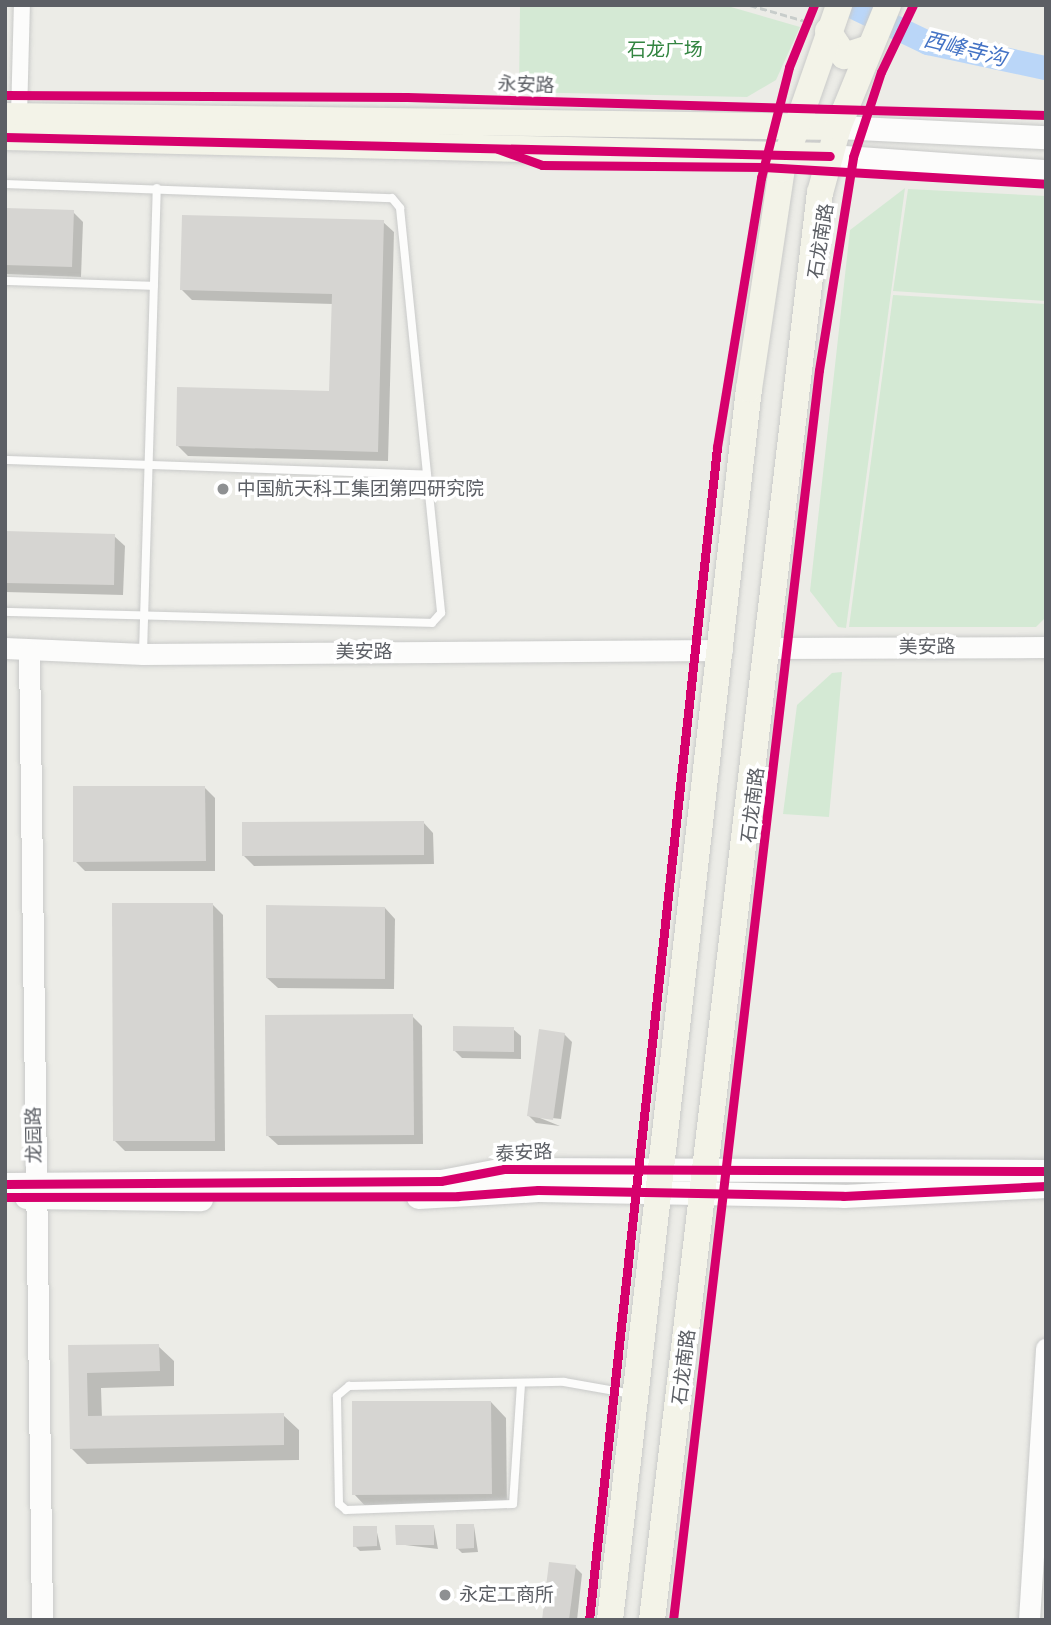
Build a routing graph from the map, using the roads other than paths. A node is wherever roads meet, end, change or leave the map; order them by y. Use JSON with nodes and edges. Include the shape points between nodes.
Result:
{"nodes":[{"id":1,"x":22,"y":5,"type":"edge"},
{"id":2,"x":888,"y":5,"type":"edge"},
{"id":3,"x":825,"y":22,"type":"edge"},
{"id":4,"x":868,"y":48,"type":"junction"},
{"id":5,"x":10,"y":123,"type":"edge"},
{"id":6,"x":794,"y":127,"type":"junction"},
{"id":7,"x":838,"y":127,"type":"junction"},
{"id":8,"x":1046,"y":137,"type":"edge"},
{"id":9,"x":787,"y":153,"type":"junction"},
{"id":10,"x":830,"y":156,"type":"junction"},
{"id":11,"x":1046,"y":171,"type":"edge"},
{"id":12,"x":5,"y":184,"type":"edge"},
{"id":13,"x":157,"y":188,"type":"junction"},
{"id":14,"x":772,"y":233,"type":"junction"},
{"id":15,"x":813,"y":240,"type":"junction"},
{"id":16,"x":5,"y":282,"type":"edge"},
{"id":17,"x":154,"y":286,"type":"junction"},
{"id":18,"x":5,"y":460,"type":"edge"},
{"id":19,"x":147,"y":466,"type":"junction"},
{"id":20,"x":427,"y":475,"type":"junction"},
{"id":21,"x":5,"y":612,"type":"edge"},
{"id":22,"x":141,"y":617,"type":"junction"},
{"id":23,"x":1046,"y":647,"type":"edge"},
{"id":24,"x":5,"y":648,"type":"edge"},
{"id":25,"x":765,"y":648,"type":"junction"},
{"id":26,"x":722,"y":650,"type":"junction"},
{"id":27,"x":29,"y":651,"type":"junction"},
{"id":28,"x":143,"y":654,"type":"junction"},
{"id":29,"x":670,"y":1087,"type":"junction"},
{"id":30,"x":713,"y":1095,"type":"junction"},
{"id":31,"x":1046,"y":1171,"type":"edge"},
{"id":32,"x":659,"y":1180,"type":"junction"},
{"id":33,"x":702,"y":1181,"type":"junction"},
{"id":34,"x":5,"y":1184,"type":"edge"},
{"id":35,"x":1046,"y":1186,"type":"edge"},
{"id":36,"x":35,"y":1191,"type":"junction"},
{"id":37,"x":5,"y":1196,"type":"edge"},
{"id":38,"x":648,"y":1268,"type":"junction"},
{"id":39,"x":692,"y":1269,"type":"junction"},
{"id":40,"x":1046,"y":1349,"type":"edge"},
{"id":41,"x":521,"y":1384,"type":"junction"},
{"id":42,"x":635,"y":1395,"type":"junction"},
{"id":43,"x":42,"y":1620,"type":"edge"},
{"id":44,"x":610,"y":1620,"type":"edge"},
{"id":45,"x":652,"y":1620,"type":"edge"},
{"id":46,"x":1029,"y":1620,"type":"edge"}],
"edges":[{"from":1,"to":5,"type":"street"},
{"from":2,"to":4,"type":"main road","name":"石龙南路"},
{"from":3,"to":4,"type":"main road","via":[[844,56]]},
{"from":3,"to":6,"type":"main road"},
{"from":4,"to":7,"type":"main road","name":"石龙南路"},
{"from":5,"to":6,"type":"main road","name":"永安路"},
{"from":5,"to":9,"type":"main road"},
{"from":6,"to":7,"type":"main road","name":"永安路"},
{"from":6,"to":9,"type":"main road"},
{"from":7,"to":8,"type":"main road","name":"永安路"},
{"from":7,"to":10,"type":"main road","name":"石龙南路"},
{"from":9,"to":10,"type":"main road"},
{"from":9,"to":14,"type":"main road"},
{"from":10,"to":11,"type":"main road"},
{"from":10,"to":15,"type":"main road","name":"石龙南路"},
{"from":12,"to":13,"type":"lane"},
{"from":13,"to":17,"type":"lane"},
{"from":13,"to":20,"type":"lane","via":[[392,198],[400,208]]},
{"from":14,"to":15,"type":"main road","via":[[793,222]]},
{"from":14,"to":26,"type":"main road"},
{"from":15,"to":25,"type":"main road","name":"石龙南路"},
{"from":16,"to":17,"type":"lane"},
{"from":17,"to":19,"type":"lane"},
{"from":18,"to":19,"type":"lane"},
{"from":19,"to":20,"type":"lane"},
{"from":19,"to":22,"type":"lane"},
{"from":20,"to":22,"type":"lane","via":[[441,613],[432,622]]},
{"from":21,"to":22,"type":"lane"},
{"from":22,"to":28,"type":"lane"},
{"from":23,"to":25,"type":"street","name":"美安路"},
{"from":24,"to":27,"type":"street","name":"美安路"},
{"from":25,"to":30,"type":"main road","name":"石龙南路"},
{"from":26,"to":28,"type":"street","name":"美安路"},
{"from":26,"to":29,"type":"main road"},
{"from":27,"to":28,"type":"street","name":"美安路"},
{"from":27,"to":36,"type":"street","name":"龙园路"},
{"from":29,"to":30,"type":"main road","via":[[685,1105]]},
{"from":29,"to":32,"type":"main road"},
{"from":30,"to":33,"type":"main road","name":"石龙南路"},
{"from":31,"to":33,"type":"main road","name":"泰安路"},
{"from":32,"to":33,"type":"main road","name":"泰安路"},
{"from":32,"to":36,"type":"main road","name":"泰安路","via":[[504,1169],[442,1181]]},
{"from":32,"to":38,"type":"main road"},
{"from":33,"to":35,"type":"main road","name":"泰安路","via":[[843,1196]]},
{"from":33,"to":39,"type":"main road","name":"石龙南路"},
{"from":34,"to":36,"type":"main road","name":"泰安路"},
{"from":36,"to":37,"type":"main road","name":"泰安路"},
{"from":36,"to":43,"type":"street","name":"龙园路"},
{"from":38,"to":39,"type":"main road","via":[[666,1255]]},
{"from":38,"to":42,"type":"main road"},
{"from":39,"to":45,"type":"main road","name":"石龙南路"},
{"from":40,"to":46,"type":"street"},
{"from":41,"to":41,"type":"lane","via":[[340,1390],[339,1504],[346,1510],[513,1504]]},
{"from":41,"to":42,"type":"lane","via":[[564,1382]]},
{"from":42,"to":44,"type":"main road"}]}
